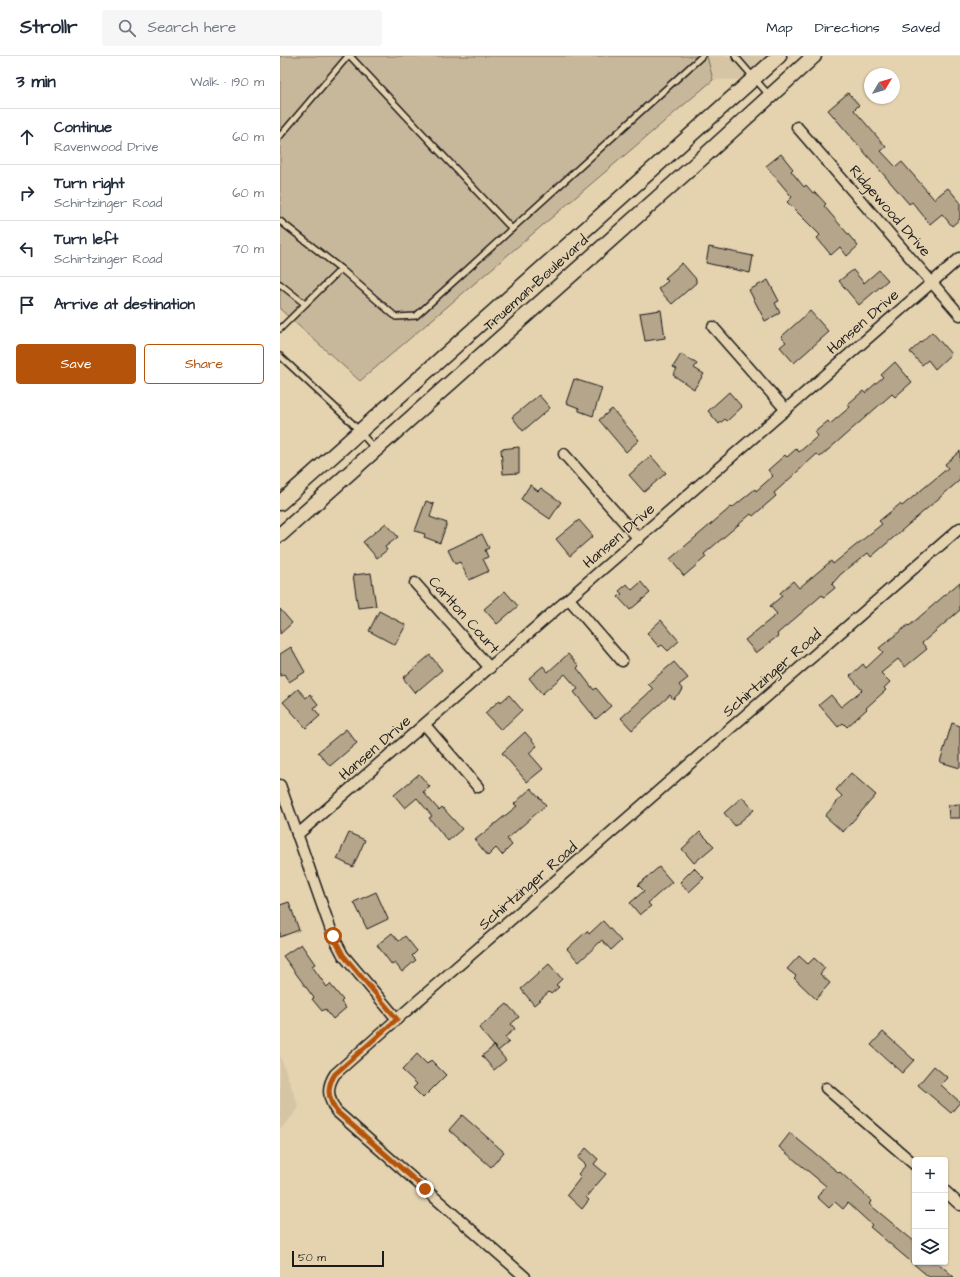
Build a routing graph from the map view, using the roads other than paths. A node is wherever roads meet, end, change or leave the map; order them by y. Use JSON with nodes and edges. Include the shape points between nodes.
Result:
{"nodes":[{"id":1,"x":349,"y":56,"type":"edge"},
{"id":2,"x":702,"y":56,"type":"edge"},
{"id":3,"x":734,"y":56,"type":"edge"},
{"id":4,"x":779,"y":56,"type":"edge"},
{"id":5,"x":814,"y":56,"type":"edge"},
{"id":6,"x":754,"y":79,"type":"junction"},
{"id":7,"x":770,"y":96,"type":"junction"},
{"id":8,"x":797,"y":127,"type":"dead end"},
{"id":9,"x":280,"y":136,"type":"edge"},
{"id":10,"x":280,"y":221,"type":"edge"},
{"id":11,"x":512,"y":229,"type":"junction"},
{"id":12,"x":960,"y":258,"type":"edge"},
{"id":13,"x":341,"y":269,"type":"junction"},
{"id":14,"x":932,"y":282,"type":"junction"},
{"id":15,"x":280,"y":284,"type":"edge"},
{"id":16,"x":305,"y":304,"type":"junction"},
{"id":17,"x":960,"y":315,"type":"edge"},
{"id":18,"x":713,"y":327,"type":"dead end"},
{"id":19,"x":280,"y":329,"type":"edge"},
{"id":20,"x":280,"y":356,"type":"edge"},
{"id":21,"x":786,"y":410,"type":"junction"},
{"id":22,"x":360,"y":432,"type":"junction"},
{"id":23,"x":375,"y":449,"type":"junction"},
{"id":24,"x":564,"y":454,"type":"dead end"},
{"id":25,"x":280,"y":503,"type":"edge"},
{"id":26,"x":960,"y":528,"type":"edge"},
{"id":27,"x":280,"y":535,"type":"edge"},
{"id":28,"x":639,"y":539,"type":"junction"},
{"id":29,"x":415,"y":583,"type":"dead end"},
{"id":30,"x":569,"y":599,"type":"junction"},
{"id":31,"x":622,"y":661,"type":"dead end"},
{"id":32,"x":490,"y":668,"type":"junction"},
{"id":33,"x":424,"y":725,"type":"junction"},
{"id":34,"x":280,"y":785,"type":"edge"},
{"id":35,"x":478,"y":787,"type":"dead end"},
{"id":36,"x":297,"y":835,"type":"junction"},
{"id":37,"x":397,"y":1019,"type":"junction"},
{"id":38,"x":826,"y":1088,"type":"dead end"},
{"id":39,"x":912,"y":1162,"type":"edge"},
{"id":40,"x":946,"y":1193,"type":"edge"},
{"id":41,"x":960,"y":1205,"type":"edge"},
{"id":42,"x":525,"y":1277,"type":"edge"}],
"edges":[{"from":1,"to":9,"type":"lane"},
{"from":1,"to":11,"type":"lane"},
{"from":2,"to":11,"type":"lane"},
{"from":3,"to":6,"type":"lane"},
{"from":4,"to":6,"type":"main road","name":"Trueman Boulevard"},
{"from":5,"to":7,"type":"main road","name":"Trueman Boulevard"},
{"from":6,"to":7,"type":"lane"},
{"from":6,"to":22,"type":"main road","name":"Trueman Boulevard"},
{"from":7,"to":23,"type":"main road","name":"Trueman Boulevard"},
{"from":8,"to":14,"type":"street","name":"Ridgewood Drive"},
{"from":10,"to":13,"type":"lane"},
{"from":11,"to":13,"type":"lane","via":[[416,316],[396,317]]},
{"from":12,"to":14,"type":"street","name":"Hansen Drive"},
{"from":13,"to":16,"type":"lane"},
{"from":14,"to":17,"type":"street","name":"Ridgewood Drive"},
{"from":14,"to":21,"type":"street","name":"Hansen Drive"},
{"from":15,"to":16,"type":"lane"},
{"from":16,"to":19,"type":"lane"},
{"from":18,"to":21,"type":"street"},
{"from":20,"to":22,"type":"lane"},
{"from":21,"to":28,"type":"street","name":"Hansen Drive"},
{"from":22,"to":23,"type":"lane"},
{"from":22,"to":25,"type":"main road","name":"Trueman Boulevard"},
{"from":23,"to":27,"type":"main road","name":"Trueman Boulevard"},
{"from":24,"to":28,"type":"street"},
{"from":26,"to":37,"type":"street","name":"Schirtzinger Road"},
{"from":28,"to":30,"type":"street","name":"Hansen Drive"},
{"from":29,"to":32,"type":"street","name":"Carlton Court"},
{"from":30,"to":31,"type":"street"},
{"from":30,"to":32,"type":"street","name":"Hansen Drive"},
{"from":32,"to":33,"type":"street","name":"Hansen Drive"},
{"from":33,"to":35,"type":"street"},
{"from":33,"to":36,"type":"street","name":"Hansen Drive"},
{"from":34,"to":36,"type":"street"},
{"from":36,"to":37,"type":"street","via":[[326,918],[343,955]]},
{"from":37,"to":42,"type":"street","name":"Schirtzinger Road","via":[[335,1074],[329,1086],[329,1099],[336,1111]]},
{"from":38,"to":39,"type":"street"},
{"from":40,"to":41,"type":"street"}]}
